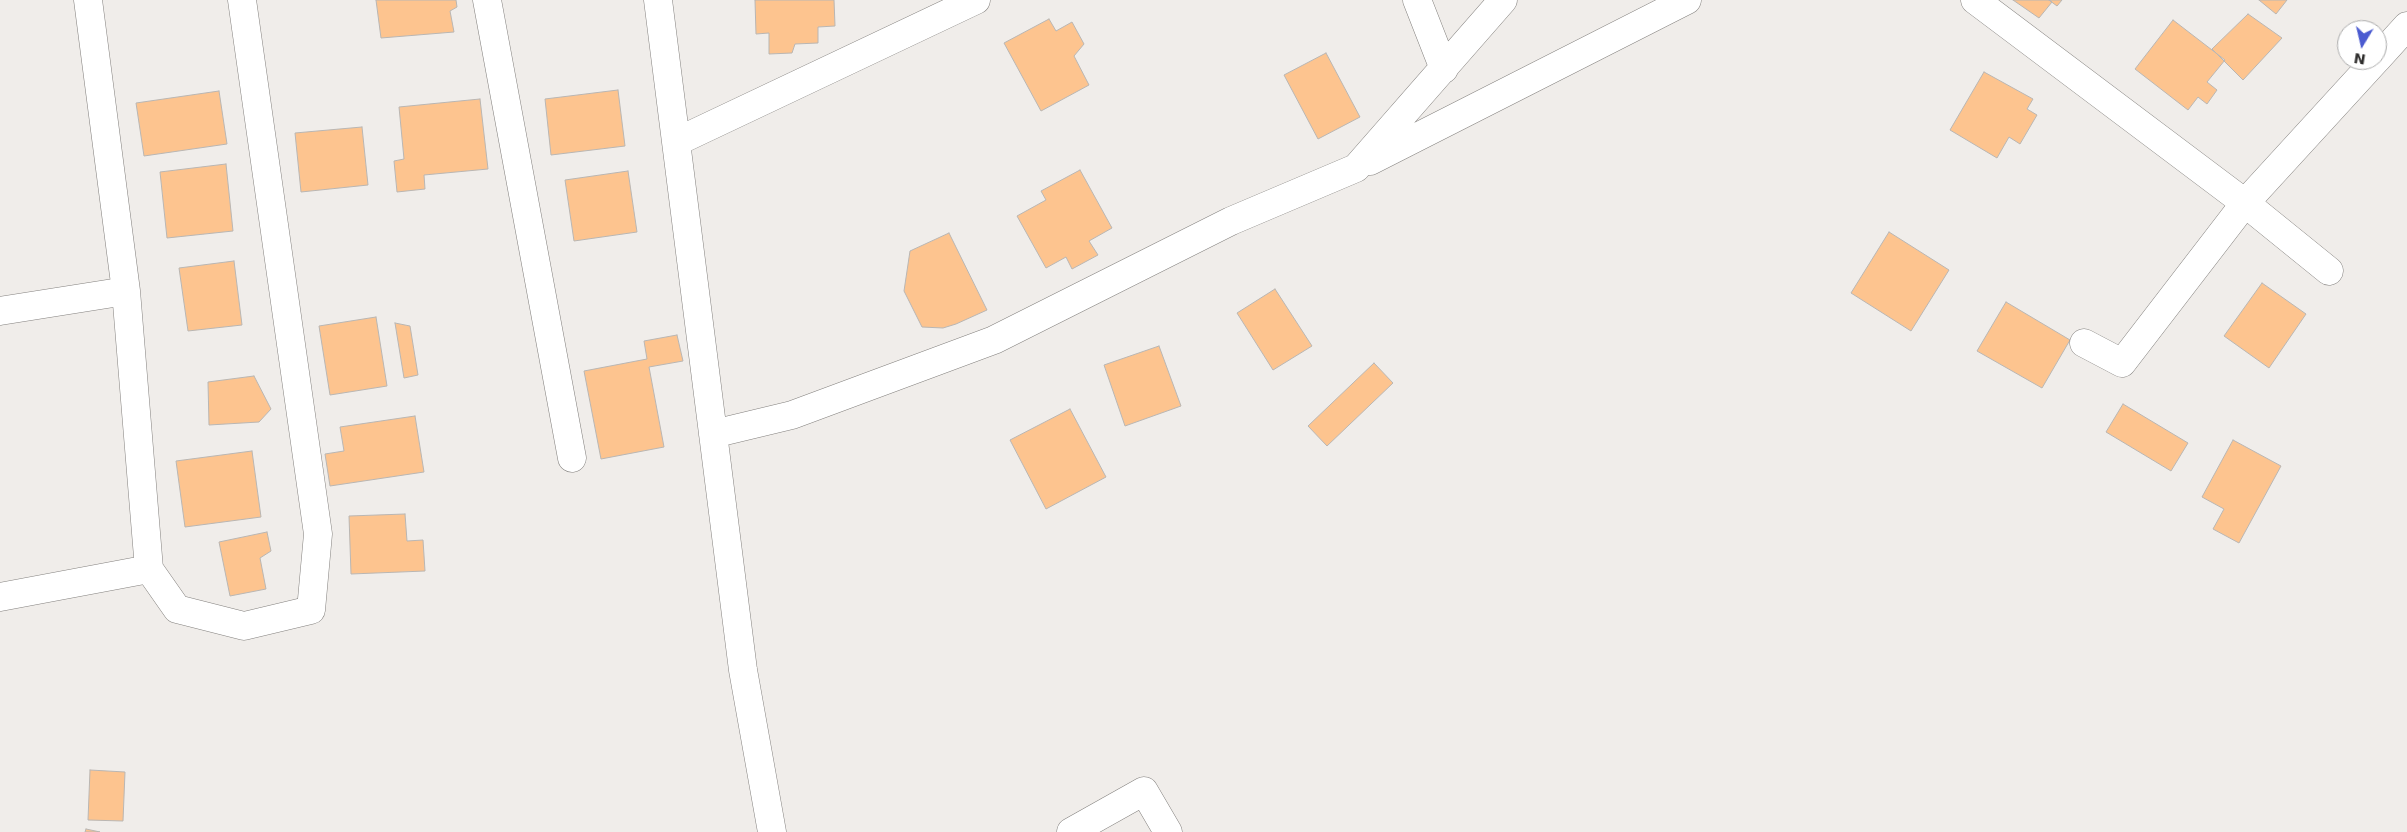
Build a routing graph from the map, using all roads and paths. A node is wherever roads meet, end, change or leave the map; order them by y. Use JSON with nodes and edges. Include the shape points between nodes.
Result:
{"nodes":[{"id":1,"x":88,"y":0,"type":"edge"},
{"id":2,"x":242,"y":0,"type":"edge"},
{"id":3,"x":487,"y":0,"type":"edge"},
{"id":4,"x":658,"y":0,"type":"edge"},
{"id":5,"x":976,"y":0,"type":"edge"},
{"id":6,"x":1417,"y":0,"type":"edge"},
{"id":7,"x":1503,"y":0,"type":"edge"},
{"id":8,"x":1688,"y":0,"type":"edge"},
{"id":9,"x":1975,"y":0,"type":"edge"},
{"id":10,"x":2407,"y":26,"type":"edge"},
{"id":11,"x":2387,"y":47,"type":"edge"},
{"id":12,"x":1444,"y":69,"type":"junction"},
{"id":13,"x":2366,"y":70,"type":"edge"},
{"id":14,"x":676,"y":142,"type":"junction"},
{"id":15,"x":1356,"y":168,"type":"junction"},
{"id":16,"x":2245,"y":203,"type":"junction"},
{"id":17,"x":2329,"y":271,"type":"dead end"},
{"id":18,"x":126,"y":291,"type":"junction"},
{"id":19,"x":0,"y":310,"type":"edge"},
{"id":20,"x":2084,"y":343,"type":"dead end"},
{"id":21,"x":713,"y":434,"type":"junction"},
{"id":22,"x":572,"y":458,"type":"dead end"},
{"id":23,"x":149,"y":569,"type":"junction"},
{"id":24,"x":0,"y":596,"type":"edge"},
{"id":25,"x":772,"y":832,"type":"edge"},
{"id":26,"x":1071,"y":832,"type":"edge"},
{"id":27,"x":1168,"y":832,"type":"edge"}],
"edges":[{"from":1,"to":18,"type":"street"},
{"from":2,"to":23,"type":"street","via":[[318,534],[311,610],[244,626],[177,609]]},
{"from":3,"to":22,"type":"street"},
{"from":4,"to":14,"type":"street"},
{"from":5,"to":14,"type":"street"},
{"from":6,"to":12,"type":"street"},
{"from":7,"to":12,"type":"street"},
{"from":8,"to":15,"type":"street"},
{"from":9,"to":16,"type":"street"},
{"from":10,"to":11,"type":"street"},
{"from":12,"to":15,"type":"street"},
{"from":13,"to":16,"type":"street"},
{"from":14,"to":21,"type":"street"},
{"from":15,"to":21,"type":"street","via":[[1231,221],[994,340],[792,415]]},
{"from":16,"to":17,"type":"street"},
{"from":16,"to":20,"type":"street","via":[[2122,363]]},
{"from":18,"to":19,"type":"street"},
{"from":18,"to":23,"type":"street"},
{"from":21,"to":25,"type":"street","via":[[743,670]]},
{"from":23,"to":24,"type":"street"},
{"from":26,"to":27,"type":"street","via":[[1144,790]]}]}
